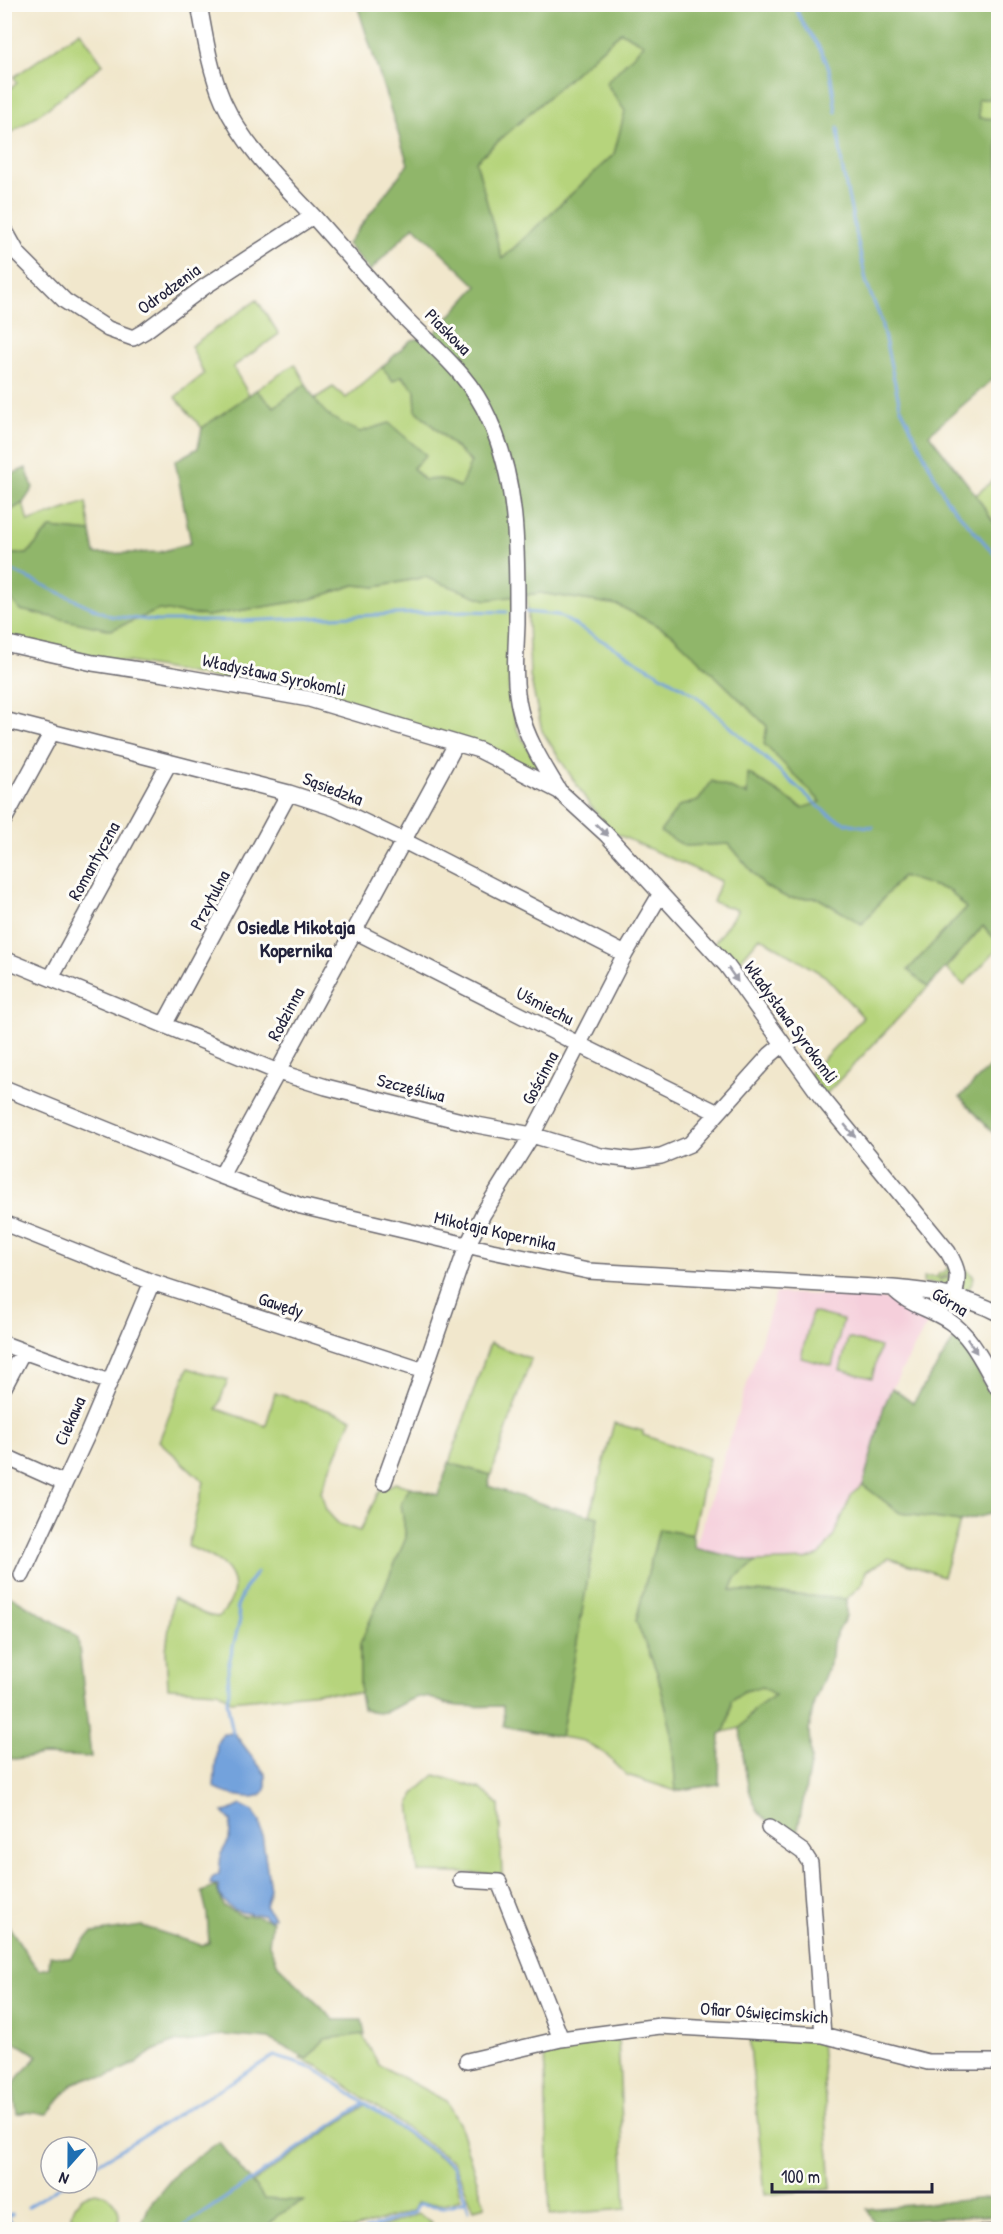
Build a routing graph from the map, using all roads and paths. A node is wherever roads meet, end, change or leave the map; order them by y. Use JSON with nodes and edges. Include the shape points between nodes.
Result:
{"nodes":[{"id":1,"x":200,"y":4,"type":"edge"},
{"id":2,"x":313,"y":216,"type":"junction"},
{"id":3,"x":4,"y":229,"type":"edge"},
{"id":4,"x":4,"y":643,"type":"edge"},
{"id":5,"x":4,"y":720,"type":"edge"},
{"id":6,"x":51,"y":734,"type":"junction"},
{"id":7,"x":456,"y":744,"type":"junction"},
{"id":8,"x":534,"y":744,"type":"joint"},
{"id":9,"x":170,"y":763,"type":"junction"},
{"id":10,"x":559,"y":791,"type":"junction"},
{"id":11,"x":289,"y":793,"type":"junction"},
{"id":12,"x":4,"y":820,"type":"edge"},
{"id":13,"x":404,"y":841,"type":"junction"},
{"id":14,"x":660,"y":895,"type":"junction"},
{"id":15,"x":355,"y":930,"type":"junction"},
{"id":16,"x":625,"y":954,"type":"junction"},
{"id":17,"x":4,"y":959,"type":"edge"},
{"id":18,"x":51,"y":978,"type":"junction"},
{"id":19,"x":164,"y":1026,"type":"junction"},
{"id":20,"x":580,"y":1045,"type":"junction"},
{"id":21,"x":782,"y":1045,"type":"junction"},
{"id":22,"x":278,"y":1072,"type":"junction"},
{"id":23,"x":4,"y":1088,"type":"edge"},
{"id":24,"x":718,"y":1113,"type":"junction"},
{"id":25,"x":532,"y":1135,"type":"junction"},
{"id":26,"x":221,"y":1176,"type":"junction"},
{"id":27,"x":4,"y":1223,"type":"edge"},
{"id":28,"x":467,"y":1245,"type":"junction"},
{"id":29,"x":152,"y":1282,"type":"junction"},
{"id":30,"x":893,"y":1288,"type":"junction"},
{"id":31,"x":954,"y":1297,"type":"junction"},
{"id":32,"x":999,"y":1313,"type":"edge"},
{"id":33,"x":4,"y":1344,"type":"edge"},
{"id":34,"x":23,"y":1351,"type":"junction"},
{"id":35,"x":424,"y":1371,"type":"junction"},
{"id":36,"x":109,"y":1382,"type":"junction"},
{"id":37,"x":4,"y":1387,"type":"edge"},
{"id":38,"x":999,"y":1388,"type":"edge"},
{"id":39,"x":4,"y":1456,"type":"edge"},
{"id":40,"x":384,"y":1482,"type":"dead end"},
{"id":41,"x":64,"y":1483,"type":"junction"},
{"id":42,"x":22,"y":1575,"type":"dead end"},
{"id":43,"x":769,"y":1828,"type":"dead end"},
{"id":44,"x":461,"y":1880,"type":"dead end"},
{"id":45,"x":823,"y":2034,"type":"junction"},
{"id":46,"x":561,"y":2039,"type":"junction"},
{"id":47,"x":467,"y":2061,"type":"dead end"},
{"id":48,"x":999,"y":2062,"type":"edge"}],
"edges":[{"from":1,"to":2,"type":"street","name":"Piaskowa","via":[[211,66],[232,118],[260,159]]},
{"from":2,"to":3,"type":"street","name":"Odrodzenia","via":[[132,338],[108,329],[65,301],[18,254]]},
{"from":2,"to":8,"type":"street","name":"Piaskowa","via":[[466,378],[489,418],[506,466],[512,499],[517,564],[517,693]]},
{"from":4,"to":7,"type":"street","name":"Władysława Syrokomli","via":[[93,663],[309,699]]},
{"from":5,"to":6,"type":"street","name":"Sąsiedzka"},
{"from":6,"to":9,"type":"street","name":"Sąsiedzka"},
{"from":6,"to":12,"type":"street"},
{"from":7,"to":10,"type":"street","name":"Władysława Syrokomli","via":[[479,750]]},
{"from":7,"to":13,"type":"street","name":"Rodzinna"},
{"from":8,"to":10,"type":"street","name":"Władysława Syrokomli"},
{"from":9,"to":11,"type":"street","name":"Sąsiedzka"},
{"from":9,"to":18,"type":"street","name":"Romantyczna"},
{"from":10,"to":14,"type":"street","name":"Władysława Syrokomli","one_way":true,"via":[[606,834]]},
{"from":11,"to":13,"type":"street","name":"Sąsiedzka","via":[[335,808]]},
{"from":11,"to":19,"type":"street","name":"Przytulna"},
{"from":13,"to":15,"type":"street","name":"Rodzinna"},
{"from":13,"to":16,"type":"street","name":"Sąsiedzka"},
{"from":14,"to":16,"type":"street","name":"Gościnna"},
{"from":14,"to":21,"type":"street","name":"Władysława Syrokomli","one_way":true,"via":[[727,966]]},
{"from":15,"to":20,"type":"street","name":"Uśmiechu"},
{"from":15,"to":22,"type":"street","name":"Rodzinna"},
{"from":16,"to":20,"type":"street","name":"Gościnna"},
{"from":17,"to":18,"type":"street","name":"Szczęśliwa"},
{"from":18,"to":19,"type":"street","name":"Szczęśliwa"},
{"from":19,"to":22,"type":"street","name":"Szczęśliwa"},
{"from":20,"to":24,"type":"street","name":"Uśmiechu"},
{"from":20,"to":25,"type":"street","name":"Gościnna"},
{"from":21,"to":24,"type":"street","name":"Szczęśliwa"},
{"from":21,"to":31,"type":"street","name":"Władysława Syrokomli","one_way":true,"via":[[948,1252],[957,1268]]},
{"from":22,"to":25,"type":"street","name":"Szczęśliwa","via":[[477,1125]]},
{"from":22,"to":26,"type":"street","name":"Rodzinna"},
{"from":23,"to":26,"type":"street","name":"Mikołaja Kopernika"},
{"from":24,"to":25,"type":"street","name":"Szczęśliwa","via":[[690,1144],[661,1156],[632,1160],[601,1156]]},
{"from":25,"to":28,"type":"street","name":"Gościnna"},
{"from":26,"to":28,"type":"street","name":"Mikołaja Kopernika","via":[[301,1206]]},
{"from":27,"to":29,"type":"street","name":"Gawędy"},
{"from":28,"to":30,"type":"street","name":"Mikołaja Kopernika","via":[[588,1271]]},
{"from":28,"to":35,"type":"street"},
{"from":29,"to":35,"type":"street","name":"Gawędy"},
{"from":29,"to":36,"type":"street","name":"Ciekawa"},
{"from":30,"to":31,"type":"street","name":"Mikołaja Kopernika"},
{"from":30,"to":38,"type":"street","name":"Górna","one_way":true,"via":[[901,1298],[948,1320],[962,1331]]},
{"from":31,"to":32,"type":"street","name":"Mikołaja Kopernika"},
{"from":33,"to":34,"type":"street"},
{"from":34,"to":36,"type":"street"},
{"from":34,"to":37,"type":"street"},
{"from":35,"to":40,"type":"street"},
{"from":36,"to":41,"type":"street","name":"Ciekawa"},
{"from":39,"to":41,"type":"street"},
{"from":41,"to":42,"type":"street","name":"Ciekawa"},
{"from":43,"to":45,"type":"street","via":[[803,1852],[810,1863]]},
{"from":44,"to":46,"type":"street","via":[[499,1882]]},
{"from":45,"to":46,"type":"street","name":"Ofiar Oświęcimskich","via":[[660,2026]]},
{"from":45,"to":48,"type":"street","name":"Ofiar Oświęcimskich","via":[[928,2062]]},
{"from":46,"to":47,"type":"street","name":"Ofiar Oświęcimskich"}]}
